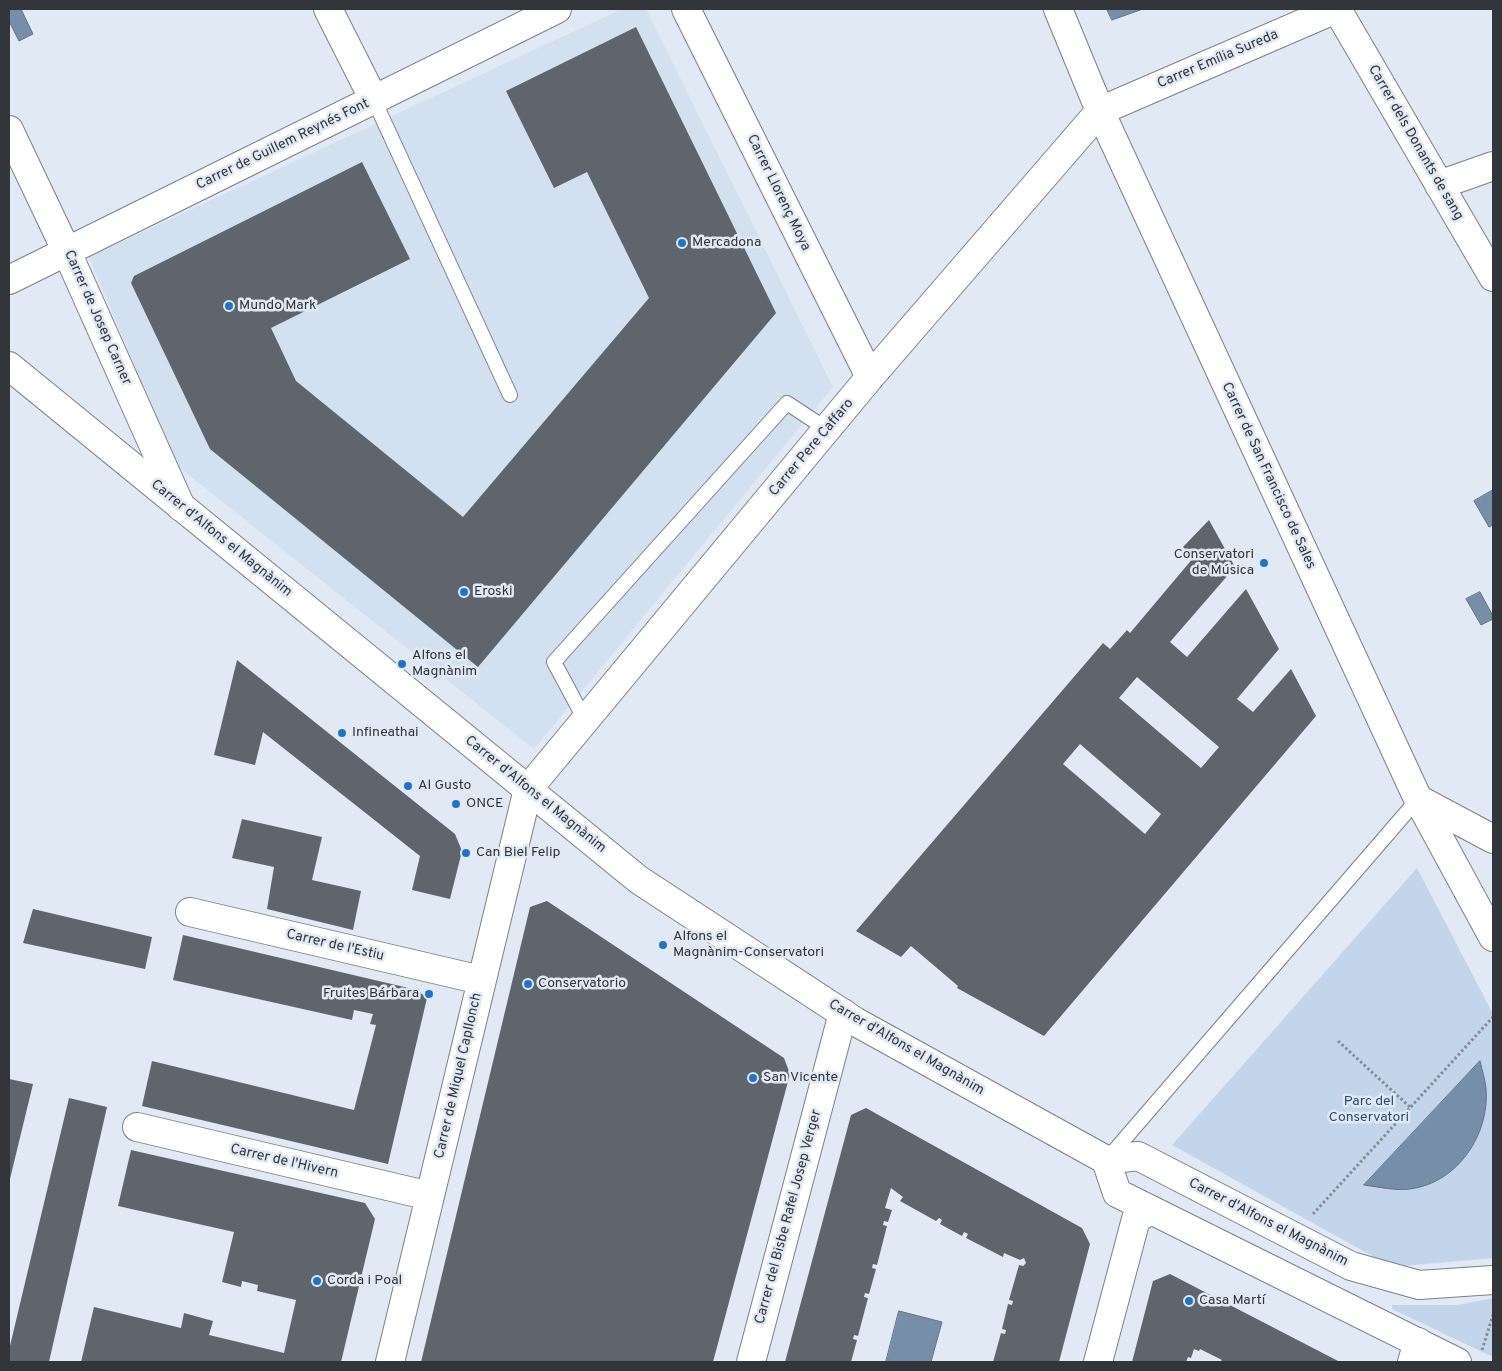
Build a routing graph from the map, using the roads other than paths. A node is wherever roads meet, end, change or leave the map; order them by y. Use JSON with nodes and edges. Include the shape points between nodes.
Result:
{"nodes":[{"id":1,"x":328,"y":9,"type":"edge"},
{"id":2,"x":557,"y":9,"type":"edge"},
{"id":3,"x":686,"y":9,"type":"edge"},
{"id":4,"x":1058,"y":9,"type":"edge"},
{"id":5,"x":1337,"y":9,"type":"edge"},
{"id":6,"x":374,"y":100,"type":"junction"},
{"id":7,"x":1100,"y":112,"type":"junction"},
{"id":8,"x":9,"y":130,"type":"edge"},
{"id":9,"x":1493,"y":166,"type":"edge"},
{"id":10,"x":1439,"y":185,"type":"junction"},
{"id":11,"x":67,"y":252,"type":"junction"},
{"id":12,"x":1493,"y":276,"type":"edge"},
{"id":13,"x":9,"y":280,"type":"edge"},
{"id":14,"x":9,"y":366,"type":"edge"},
{"id":15,"x":870,"y":377,"type":"junction"},
{"id":16,"x":510,"y":395,"type":"dead end"},
{"id":17,"x":828,"y":430,"type":"junction"},
{"id":18,"x":181,"y":507,"type":"junction"},
{"id":19,"x":585,"y":720,"type":"junction"},
{"id":20,"x":528,"y":789,"type":"junction"},
{"id":21,"x":1418,"y":799,"type":"junction"},
{"id":22,"x":1493,"y":838,"type":"edge"},
{"id":23,"x":190,"y":912,"type":"dead end"},
{"id":24,"x":1493,"y":937,"type":"edge"},
{"id":25,"x":481,"y":980,"type":"junction"},
{"id":26,"x":843,"y":1013,"type":"junction"},
{"id":27,"x":137,"y":1127,"type":"dead end"},
{"id":28,"x":1106,"y":1160,"type":"junction"},
{"id":29,"x":430,"y":1196,"type":"junction"},
{"id":30,"x":1151,"y":1210,"type":"junction"},
{"id":31,"x":1493,"y":1280,"type":"edge"},
{"id":32,"x":1415,"y":1352,"type":"edge"},
{"id":33,"x":1469,"y":1359,"type":"edge"},
{"id":34,"x":390,"y":1362,"type":"edge"},
{"id":35,"x":751,"y":1362,"type":"edge"},
{"id":36,"x":1098,"y":1362,"type":"edge"}],
"edges":[{"from":1,"to":6,"type":"street"},
{"from":2,"to":6,"type":"street","name":"Carrer de Guillem Reynés Font"},
{"from":3,"to":15,"type":"street","name":"Carrer Llorenç Moya"},
{"from":4,"to":7,"type":"street","name":"Carrer de San Francisco de Sales"},
{"from":5,"to":7,"type":"street","name":"Carrer Emília Sureda"},
{"from":5,"to":10,"type":"street","name":"Carrer dels Donants de sang"},
{"from":6,"to":11,"type":"street","name":"Carrer de Guillem Reynés Font"},
{"from":6,"to":16,"type":"lane"},
{"from":7,"to":15,"type":"street","name":"Carrer Pere Caffaro"},
{"from":7,"to":21,"type":"street","name":"Carrer de San Francisco de Sales"},
{"from":8,"to":11,"type":"street","name":"Carrer de Josep Carner"},
{"from":9,"to":10,"type":"street"},
{"from":10,"to":12,"type":"street","name":"Carrer dels Donants de sang"},
{"from":11,"to":13,"type":"street","name":"Carrer de Guillem Reynés Font"},
{"from":11,"to":18,"type":"street","name":"Carrer de Josep Carner"},
{"from":14,"to":18,"type":"street","name":"Carrer d'Alfons el Magnànim"},
{"from":15,"to":17,"type":"street","name":"Carrer Pere Caffaro"},
{"from":17,"to":19,"type":"street","name":"Carrer Pere Caffaro"},
{"from":17,"to":19,"type":"lane","via":[[787,403],[554,662]]},
{"from":18,"to":20,"type":"street","name":"Carrer d'Alfons el Magnànim"},
{"from":19,"to":20,"type":"street","name":"Carrer Pere Caffaro"},
{"from":20,"to":25,"type":"street","name":"Carrer de Miquel Capllonch"},
{"from":20,"to":26,"type":"street","name":"Carrer d'Alfons el Magnànim","via":[[639,880]]},
{"from":21,"to":22,"type":"street"},
{"from":21,"to":24,"type":"street","name":"Carrer de San Francisco de Sales"},
{"from":21,"to":28,"type":"lane"},
{"from":23,"to":25,"type":"street","name":"Carrer de l'Estiu"},
{"from":25,"to":29,"type":"street","name":"Carrer de Miquel Capllonch"},
{"from":26,"to":28,"type":"street","name":"Carrer d'Alfons el Magnànim"},
{"from":26,"to":35,"type":"street","name":"Carrer del Bisbe Rafel Josep Verger"},
{"from":27,"to":29,"type":"street","name":"Carrer de l'Hivern"},
{"from":28,"to":30,"type":"street","via":[[1117,1193]]},
{"from":28,"to":31,"type":"street","name":"Carrer d'Alfons el Magnànim","via":[[1138,1156],[1351,1266],[1419,1285]]},
{"from":29,"to":34,"type":"street","name":"Carrer de Miquel Capllonch"},
{"from":30,"to":32,"type":"street"},
{"from":30,"to":36,"type":"street","via":[[1136,1219]]},
{"from":32,"to":33,"type":"street"}]}
